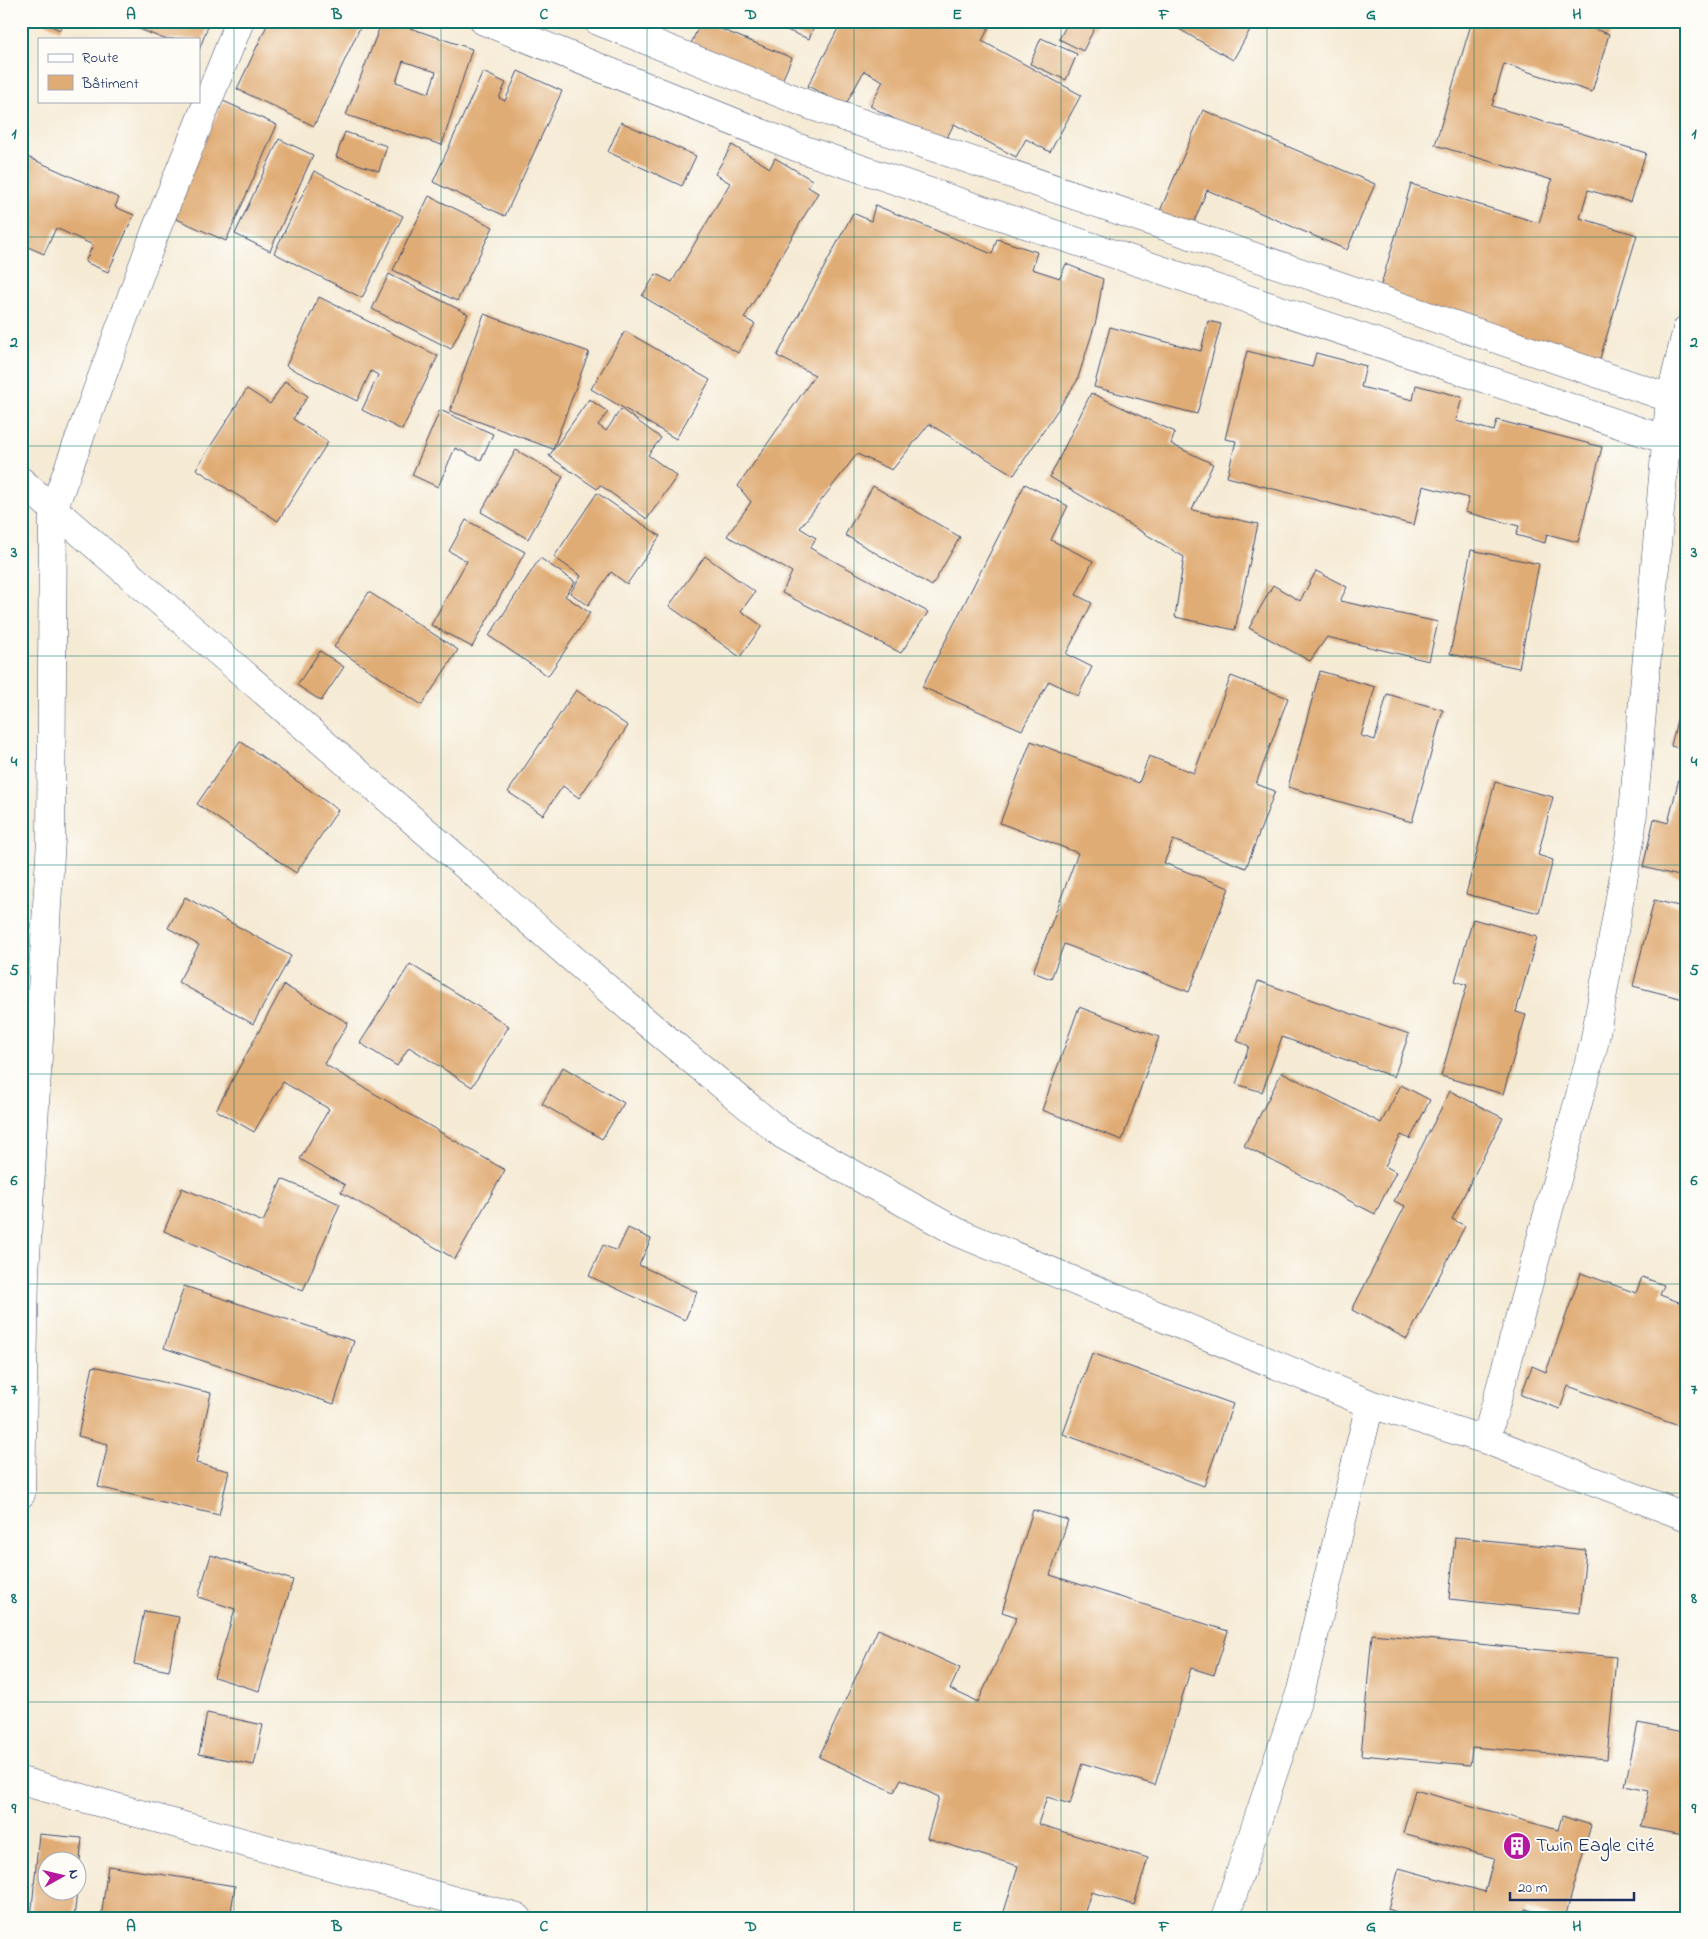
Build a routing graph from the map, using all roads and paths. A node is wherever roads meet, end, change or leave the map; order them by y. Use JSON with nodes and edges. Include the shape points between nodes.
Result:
{"nodes":[{"id":1,"x":240,"y":21,"type":"edge"},
{"id":2,"x":484,"y":21,"type":"edge"},
{"id":3,"x":598,"y":21,"type":"edge"},
{"id":4,"x":1687,"y":329,"type":"edge"},
{"id":5,"x":1678,"y":401,"type":"edge"},
{"id":6,"x":1676,"y":444,"type":"edge"},
{"id":7,"x":21,"y":481,"type":"edge"},
{"id":8,"x":53,"y":510,"type":"junction"},
{"id":9,"x":1370,"y":1404,"type":"junction"},
{"id":10,"x":1486,"y":1440,"type":"junction"},
{"id":11,"x":21,"y":1494,"type":"edge"},
{"id":12,"x":1687,"y":1517,"type":"edge"},
{"id":13,"x":21,"y":1781,"type":"edge"},
{"id":14,"x":518,"y":1918,"type":"edge"},
{"id":15,"x":1225,"y":1918,"type":"edge"}],
"edges":[{"from":1,"to":8,"type":"street","via":[[156,230]]},
{"from":2,"to":6,"type":"street","via":[[796,146]]},
{"from":3,"to":5,"type":"street","via":[[812,106]]},
{"from":4,"to":5,"type":"street"},
{"from":5,"to":6,"type":"street"},
{"from":6,"to":10,"type":"street","via":[[1630,844],[1594,1044]]},
{"from":7,"to":8,"type":"street"},
{"from":8,"to":9,"type":"street","via":[[646,1022],[783,1135],[956,1232]]},
{"from":8,"to":11,"type":"street","via":[[51,839],[25,1273]]},
{"from":9,"to":10,"type":"street"},
{"from":9,"to":15,"type":"street","via":[[1300,1690]]},
{"from":10,"to":12,"type":"street"},
{"from":13,"to":14,"type":"street"}]}
